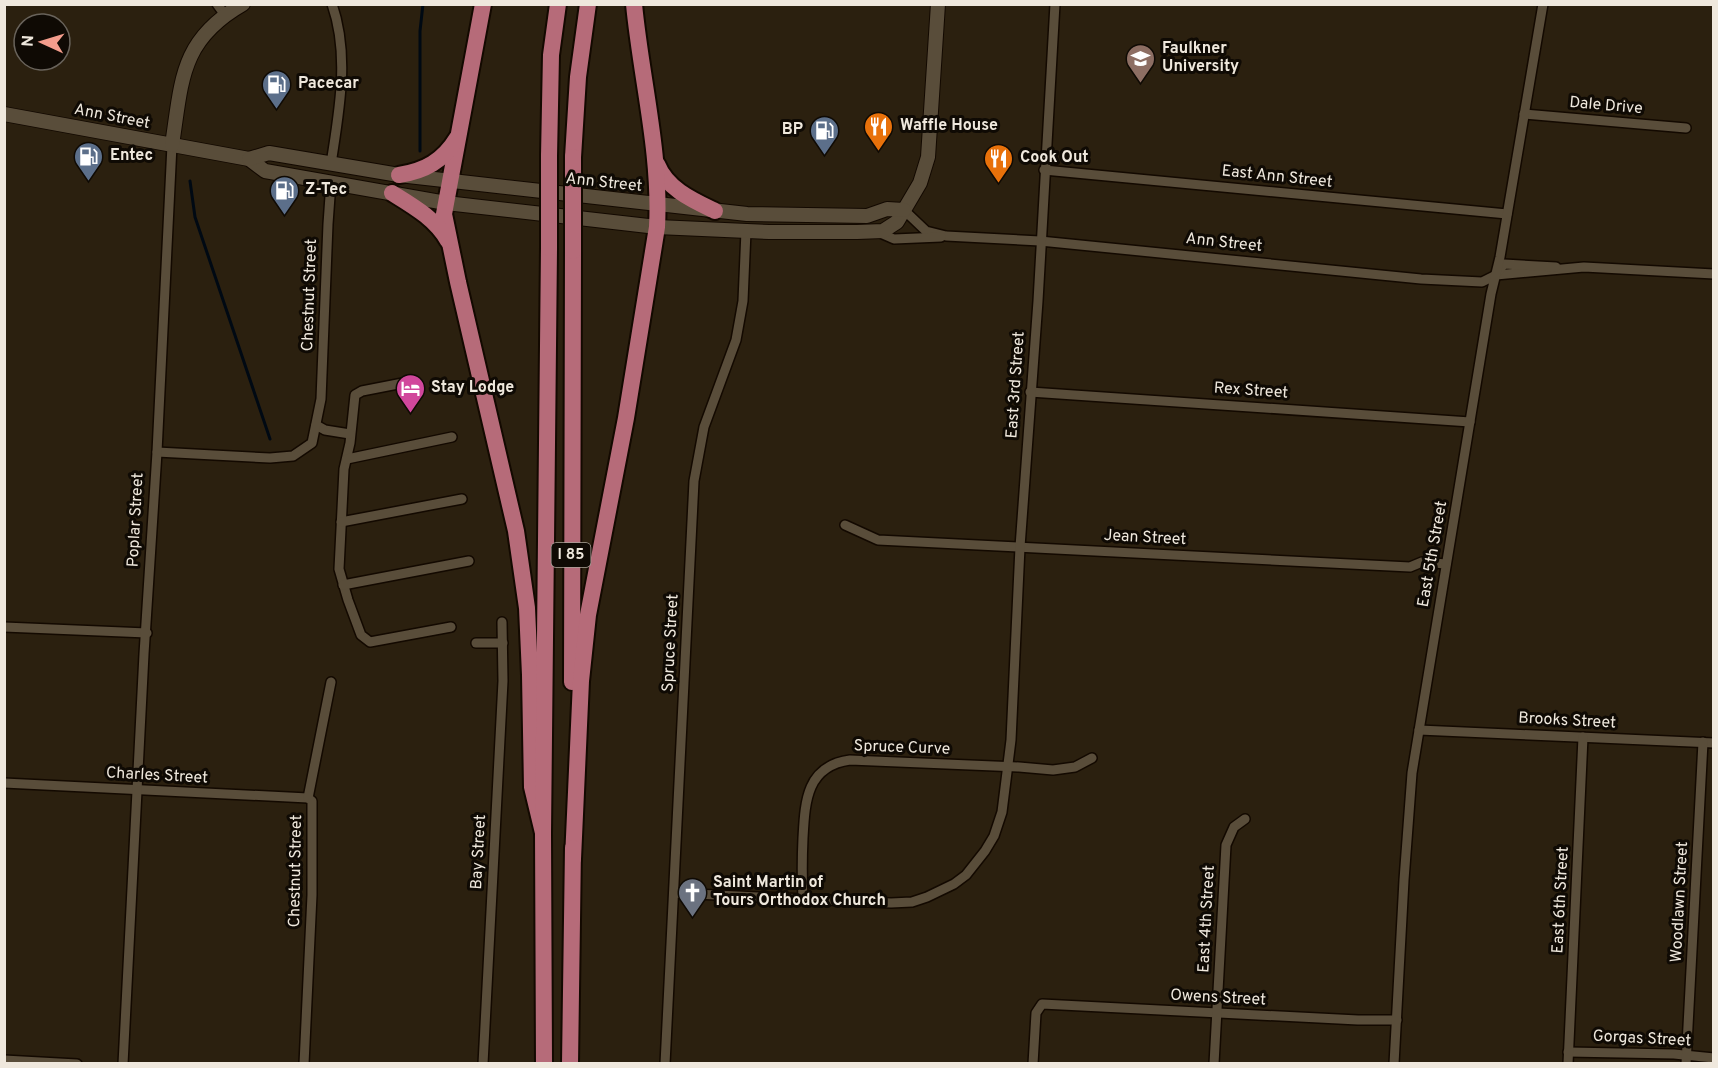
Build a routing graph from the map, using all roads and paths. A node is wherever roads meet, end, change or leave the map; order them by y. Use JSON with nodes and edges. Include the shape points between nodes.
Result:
{"nodes":[{"id":1,"x":243,"y":4,"type":"edge"},
{"id":2,"x":332,"y":4,"type":"edge"},
{"id":3,"x":483,"y":4,"type":"edge"},
{"id":4,"x":558,"y":4,"type":"edge"},
{"id":5,"x":588,"y":4,"type":"edge"},
{"id":6,"x":634,"y":4,"type":"edge"},
{"id":7,"x":938,"y":4,"type":"edge"},
{"id":8,"x":1055,"y":4,"type":"edge"},
{"id":9,"x":1543,"y":4,"type":"edge"},
{"id":10,"x":221,"y":10,"type":"edge"},
{"id":11,"x":4,"y":114,"type":"edge"},
{"id":12,"x":1524,"y":114,"type":"junction"},
{"id":13,"x":1686,"y":128,"type":"dead end"},
{"id":14,"x":460,"y":132,"type":"junction"},
{"id":15,"x":172,"y":145,"type":"junction"},
{"id":16,"x":654,"y":156,"type":"junction"},
{"id":17,"x":249,"y":159,"type":"junction"},
{"id":18,"x":331,"y":164,"type":"junction"},
{"id":19,"x":1044,"y":170,"type":"junction"},
{"id":20,"x":399,"y":176,"type":"junction"},
{"id":21,"x":331,"y":182,"type":"junction"},
{"id":22,"x":451,"y":182,"type":"junction"},
{"id":23,"x":392,"y":194,"type":"junction"},
{"id":24,"x":446,"y":203,"type":"junction"},
{"id":25,"x":658,"y":205,"type":"junction"},
{"id":26,"x":904,"y":210,"type":"junction"},
{"id":27,"x":715,"y":211,"type":"junction"},
{"id":28,"x":1507,"y":214,"type":"junction"},
{"id":29,"x":657,"y":227,"type":"junction"},
{"id":30,"x":746,"y":231,"type":"junction"},
{"id":31,"x":876,"y":231,"type":"junction"},
{"id":32,"x":948,"y":236,"type":"junction"},
{"id":33,"x":1040,"y":241,"type":"junction"},
{"id":34,"x":451,"y":249,"type":"junction"},
{"id":35,"x":1713,"y":273,"type":"edge"},
{"id":36,"x":1496,"y":275,"type":"junction"},
{"id":37,"x":408,"y":382,"type":"dead end"},
{"id":38,"x":1030,"y":392,"type":"junction"},
{"id":39,"x":1470,"y":423,"type":"junction"},
{"id":40,"x":316,"y":424,"type":"junction"},
{"id":41,"x":350,"y":434,"type":"junction"},
{"id":42,"x":452,"y":437,"type":"dead end"},
{"id":43,"x":157,"y":452,"type":"junction"},
{"id":44,"x":347,"y":459,"type":"junction"},
{"id":45,"x":462,"y":499,"type":"dead end"},
{"id":46,"x":341,"y":522,"type":"junction"},
{"id":47,"x":845,"y":525,"type":"dead end"},
{"id":48,"x":1020,"y":547,"type":"junction"},
{"id":49,"x":469,"y":561,"type":"dead end"},
{"id":50,"x":1446,"y":564,"type":"junction"},
{"id":51,"x":344,"y":585,"type":"junction"},
{"id":52,"x":502,"y":622,"type":"dead end"},
{"id":53,"x":4,"y":627,"type":"edge"},
{"id":54,"x":451,"y":627,"type":"dead end"},
{"id":55,"x":147,"y":633,"type":"junction"},
{"id":56,"x":476,"y":643,"type":"dead end"},
{"id":57,"x":503,"y":643,"type":"junction"},
{"id":58,"x":331,"y":682,"type":"dead end"},
{"id":59,"x":1419,"y":730,"type":"junction"},
{"id":60,"x":1583,"y":737,"type":"junction"},
{"id":61,"x":1703,"y":742,"type":"junction"},
{"id":62,"x":1713,"y":743,"type":"edge"},
{"id":63,"x":1092,"y":758,"type":"dead end"},
{"id":64,"x":1007,"y":767,"type":"junction"},
{"id":65,"x":4,"y":783,"type":"edge"},
{"id":66,"x":137,"y":790,"type":"junction"},
{"id":67,"x":309,"y":798,"type":"junction"},
{"id":68,"x":1245,"y":819,"type":"dead end"},
{"id":69,"x":543,"y":833,"type":"junction"},
{"id":70,"x":573,"y":859,"type":"junction"},
{"id":71,"x":674,"y":893,"type":"junction"},
{"id":72,"x":803,"y":899,"type":"junction"},
{"id":73,"x":1217,"y":1013,"type":"junction"},
{"id":74,"x":1397,"y":1020,"type":"junction"},
{"id":75,"x":1568,"y":1052,"type":"junction"},
{"id":76,"x":1713,"y":1058,"type":"edge"},
{"id":77,"x":570,"y":1059,"type":"edge"},
{"id":78,"x":4,"y":1060,"type":"edge"},
{"id":79,"x":544,"y":1060,"type":"edge"},
{"id":80,"x":1686,"y":1060,"type":"edge"},
{"id":81,"x":76,"y":1064,"type":"edge"},
{"id":82,"x":123,"y":1064,"type":"edge"},
{"id":83,"x":304,"y":1064,"type":"edge"},
{"id":84,"x":483,"y":1064,"type":"edge"},
{"id":85,"x":665,"y":1064,"type":"edge"},
{"id":86,"x":1033,"y":1064,"type":"edge"},
{"id":87,"x":1214,"y":1064,"type":"edge"},
{"id":88,"x":1394,"y":1064,"type":"edge"},
{"id":89,"x":1568,"y":1064,"type":"edge"}],
"edges":[{"from":1,"to":10,"type":"main road","name":"Poplar Street"},
{"from":2,"to":18,"type":"street","via":[[339,30],[342,74]]},
{"from":3,"to":14,"type":"highway"},
{"from":4,"to":69,"type":"highway","number":"I 85","bridge":true,"via":[[549,156]]},
{"from":5,"to":70,"type":"highway","number":"I 85","bridge":true,"via":[[573,157]]},
{"from":6,"to":16,"type":"highway"},
{"from":7,"to":26,"type":"main road","via":[[928,157],[920,183]]},
{"from":8,"to":19,"type":"street","name":"East 3rd Street"},
{"from":9,"to":12,"type":"street","name":"East 5th Street"},
{"from":10,"to":15,"type":"main road","name":"Poplar Street","via":[[199,40],[184,71]]},
{"from":11,"to":15,"type":"main road","name":"Ann Street"},
{"from":12,"to":13,"type":"street","name":"Dale Drive"},
{"from":12,"to":28,"type":"street","name":"East 5th Street"},
{"from":14,"to":20,"type":"highway","via":[[451,148],[434,164]]},
{"from":14,"to":22,"type":"highway"},
{"from":15,"to":17,"type":"main road","name":"Ann Street"},
{"from":15,"to":43,"type":"street","name":"Poplar Street"},
{"from":16,"to":25,"type":"highway"},
{"from":16,"to":27,"type":"highway","via":[[668,183]]},
{"from":17,"to":18,"type":"main road","name":"Ann Street","via":[[269,153]]},
{"from":17,"to":21,"type":"main road","name":"Ann Street","via":[[265,171]]},
{"from":18,"to":20,"type":"main road","name":"Ann Street"},
{"from":19,"to":28,"type":"street","name":"East Ann Street"},
{"from":19,"to":33,"type":"street","name":"East 3rd Street"},
{"from":20,"to":22,"type":"main road","name":"Ann Street"},
{"from":21,"to":23,"type":"main road","name":"Ann Street"},
{"from":21,"to":40,"type":"street","name":"Chestnut Street","via":[[320,410]]},
{"from":22,"to":24,"type":"highway"},
{"from":22,"to":25,"type":"main road","name":"Ann Street"},
{"from":23,"to":24,"type":"main road","name":"Ann Street"},
{"from":23,"to":34,"type":"highway","via":[[441,229]]},
{"from":24,"to":29,"type":"main road","name":"Ann Street"},
{"from":24,"to":34,"type":"highway","via":[[444,214]]},
{"from":25,"to":27,"type":"main road","name":"Ann Street"},
{"from":25,"to":29,"type":"highway"},
{"from":26,"to":27,"type":"main road","name":"Ann Street","via":[[887,209],[867,216]]},
{"from":26,"to":31,"type":"main road","via":[[897,222]]},
{"from":26,"to":32,"type":"street","name":"Ann Street","via":[[926,231]]},
{"from":28,"to":36,"type":"street","name":"East 5th Street"},
{"from":29,"to":30,"type":"main road","name":"Ann Street"},
{"from":29,"to":70,"type":"highway","via":[[588,615]]},
{"from":30,"to":31,"type":"main road","name":"Ann Street"},
{"from":30,"to":71,"type":"street","name":"Spruce Street","via":[[740,322],[704,427],[694,481]]},
{"from":31,"to":32,"type":"street","name":"Ann Street","via":[[894,238]]},
{"from":32,"to":33,"type":"street","name":"Ann Street"},
{"from":33,"to":36,"type":"street","name":"Ann Street","via":[[1421,279],[1482,282]]},
{"from":33,"to":38,"type":"street","name":"East 3rd Street"},
{"from":34,"to":69,"type":"highway","via":[[516,531],[527,608],[532,787]]},
{"from":35,"to":36,"type":"street","name":"Ann Street","via":[[1584,267]]},
{"from":36,"to":39,"type":"street","name":"East 5th Street"},
{"from":37,"to":41,"type":"street","via":[[355,395]]},
{"from":38,"to":39,"type":"street","name":"Rex Street"},
{"from":38,"to":48,"type":"street","name":"East 3rd Street"},
{"from":39,"to":50,"type":"street","name":"East 5th Street"},
{"from":40,"to":41,"type":"street","via":[[325,430]]},
{"from":40,"to":43,"type":"street","name":"Chestnut Street","via":[[312,443],[293,456]]},
{"from":41,"to":44,"type":"street"},
{"from":42,"to":44,"type":"street"},
{"from":43,"to":55,"type":"street","name":"Poplar Street"},
{"from":44,"to":46,"type":"street"},
{"from":45,"to":46,"type":"street"},
{"from":46,"to":51,"type":"street","via":[[339,569]]},
{"from":47,"to":48,"type":"street","name":"Jean Street","via":[[878,540]]},
{"from":48,"to":50,"type":"street","name":"Jean Street","via":[[1410,567],[1422,562]]},
{"from":48,"to":64,"type":"street","name":"East 3rd Street"},
{"from":49,"to":51,"type":"street"},
{"from":50,"to":59,"type":"street","name":"East 5th Street"},
{"from":51,"to":54,"type":"street","via":[[361,635],[370,642]]},
{"from":52,"to":57,"type":"street","name":"Bay Street"},
{"from":53,"to":55,"type":"street"},
{"from":55,"to":66,"type":"street","name":"Poplar Street"},
{"from":56,"to":57,"type":"street"},
{"from":57,"to":84,"type":"street","name":"Bay Street"},
{"from":58,"to":67,"type":"street","name":"Chestnut Street"},
{"from":59,"to":60,"type":"street","name":"Brooks Street"},
{"from":59,"to":74,"type":"street","name":"East 5th Street","via":[[1409,795]]},
{"from":60,"to":61,"type":"street","name":"Brooks Street"},
{"from":60,"to":75,"type":"street","name":"East 6th Street"},
{"from":61,"to":62,"type":"street","name":"Brooks Street"},
{"from":61,"to":80,"type":"street","name":"Woodlawn Street"},
{"from":63,"to":64,"type":"street","name":"Spruce Curve","via":[[1062,769]]},
{"from":64,"to":72,"type":"street","via":[[1002,812],[994,836],[977,864],[954,884],[903,903]]},
{"from":64,"to":72,"type":"street","name":"Spruce Curve","via":[[850,759],[833,764],[816,778],[807,795]]},
{"from":65,"to":66,"type":"street","name":"Charles Street"},
{"from":66,"to":67,"type":"street","name":"Charles Street"},
{"from":66,"to":82,"type":"street","name":"Poplar Street"},
{"from":67,"to":83,"type":"street","name":"Chestnut Street","via":[[312,895]]},
{"from":68,"to":73,"type":"street","name":"East 4th Street","via":[[1233,827],[1226,845]]},
{"from":69,"to":79,"type":"highway","number":"I 85"},
{"from":70,"to":77,"type":"highway","number":"I 85"},
{"from":71,"to":72,"type":"street"},
{"from":71,"to":85,"type":"street","name":"Spruce Street"},
{"from":73,"to":74,"type":"street","name":"Owens Street"},
{"from":73,"to":86,"type":"street","name":"Owens Street","via":[[1042,1004],[1036,1013]]},
{"from":73,"to":87,"type":"street","name":"East 4th Street"},
{"from":74,"to":88,"type":"street","name":"East 5th Street"},
{"from":75,"to":80,"type":"street","name":"Gorgas Street"},
{"from":75,"to":89,"type":"street","name":"East 6th Street"},
{"from":76,"to":80,"type":"street","name":"Gorgas Street"},
{"from":78,"to":81,"type":"street"}]}
